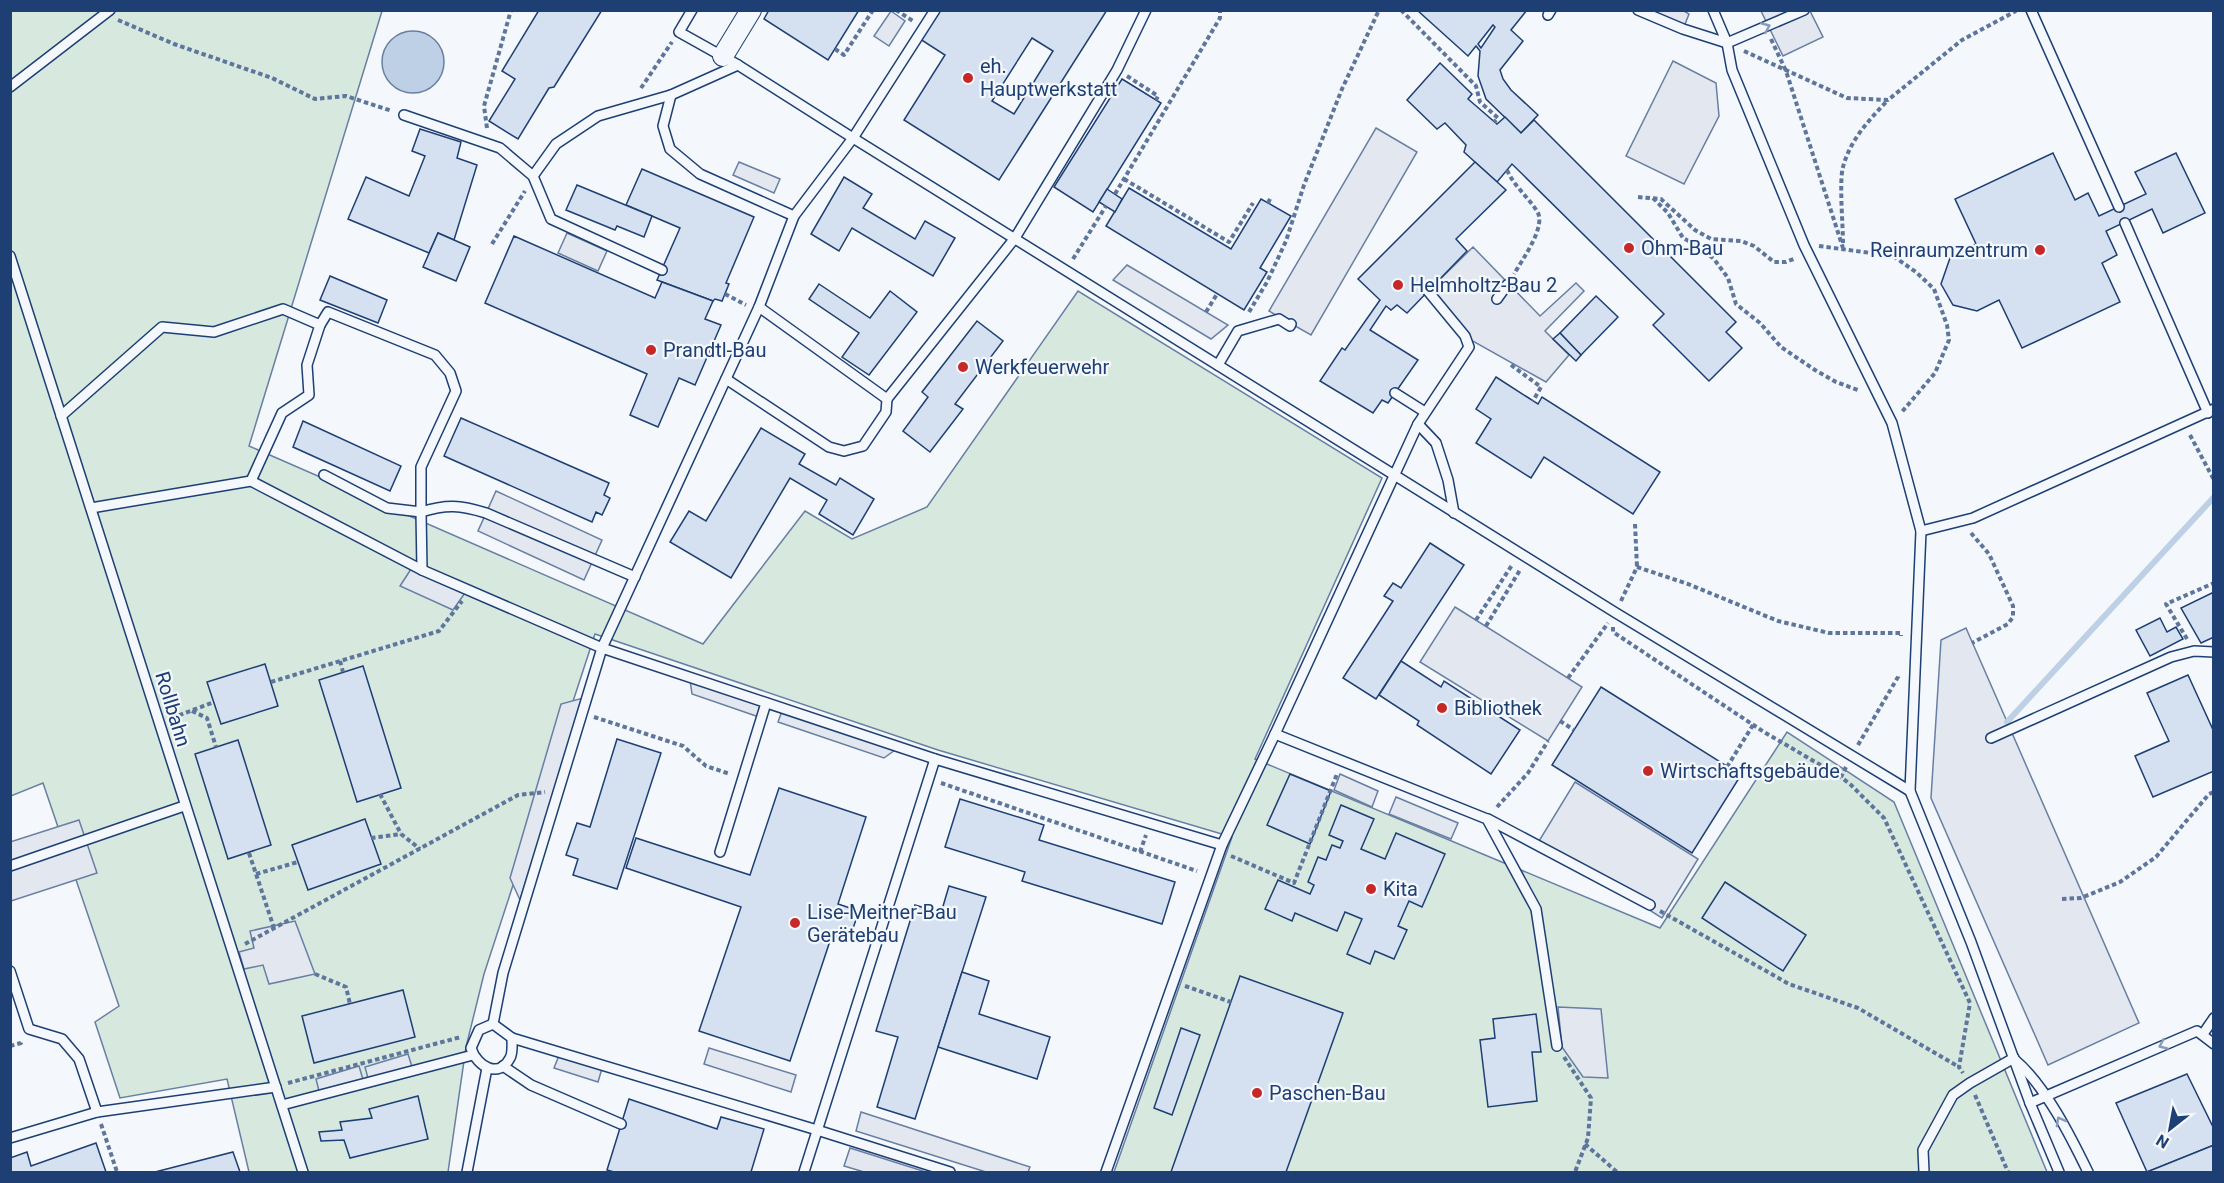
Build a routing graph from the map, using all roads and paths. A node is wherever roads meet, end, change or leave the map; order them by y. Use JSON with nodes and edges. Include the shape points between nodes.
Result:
{"nodes":[{"id":1,"x":512,"y":10,"type":"edge"},
{"id":2,"x":692,"y":10,"type":"edge"},
{"id":3,"x":751,"y":10,"type":"edge"},
{"id":4,"x":873,"y":10,"type":"edge"},
{"id":5,"x":935,"y":10,"type":"edge"},
{"id":6,"x":1146,"y":10,"type":"edge"},
{"id":7,"x":1220,"y":10,"type":"edge"},
{"id":8,"x":1379,"y":10,"type":"edge"},
{"id":9,"x":1401,"y":10,"type":"edge"},
{"id":10,"x":1638,"y":10,"type":"edge"},
{"id":11,"x":1713,"y":10,"type":"edge"},
{"id":12,"x":1804,"y":10,"type":"edge"},
{"id":13,"x":2017,"y":10,"type":"edge"},
{"id":14,"x":2031,"y":10,"type":"edge"},
{"id":15,"x":108,"y":12,"type":"edge"},
{"id":16,"x":1765,"y":27,"type":"junction"},
{"id":17,"x":679,"y":32,"type":"junction"},
{"id":18,"x":1728,"y":43,"type":"junction"},
{"id":19,"x":835,"y":49,"type":"dead end"},
{"id":20,"x":730,"y":60,"type":"junction"},
{"id":21,"x":1117,"y":70,"type":"junction"},
{"id":22,"x":1786,"y":71,"type":"junction"},
{"id":23,"x":10,"y":87,"type":"edge"},
{"id":24,"x":671,"y":96,"type":"junction"},
{"id":25,"x":1156,"y":100,"type":"dead end"},
{"id":26,"x":1888,"y":100,"type":"junction"},
{"id":27,"x":633,"y":105,"type":"junction"},
{"id":28,"x":1502,"y":114,"type":"dead end"},
{"id":29,"x":404,"y":115,"type":"joint"},
{"id":30,"x":853,"y":138,"type":"junction"},
{"id":31,"x":492,"y":146,"type":"junction"},
{"id":32,"x":1507,"y":170,"type":"dead end"},
{"id":33,"x":533,"y":176,"type":"junction"},
{"id":34,"x":1124,"y":179,"type":"junction"},
{"id":35,"x":1114,"y":194,"type":"dead end"},
{"id":36,"x":1271,"y":197,"type":"dead end"},
{"id":37,"x":1638,"y":197,"type":"dead end"},
{"id":38,"x":1653,"y":198,"type":"junction"},
{"id":39,"x":1253,"y":203,"type":"dead end"},
{"id":40,"x":1268,"y":203,"type":"dead end"},
{"id":41,"x":1106,"y":206,"type":"dead end"},
{"id":42,"x":2119,"y":207,"type":"dead end"},
{"id":43,"x":794,"y":216,"type":"junction"},
{"id":44,"x":2125,"y":223,"type":"dead end"},
{"id":45,"x":1015,"y":238,"type":"junction"},
{"id":46,"x":492,"y":244,"type":"dead end"},
{"id":47,"x":1804,"y":245,"type":"junction"},
{"id":48,"x":1843,"y":248,"type":"junction"},
{"id":49,"x":10,"y":256,"type":"edge"},
{"id":50,"x":1805,"y":259,"type":"dead end"},
{"id":51,"x":662,"y":270,"type":"dead end"},
{"id":52,"x":1066,"y":270,"type":"junction"},
{"id":53,"x":1508,"y":285,"type":"joint"},
{"id":54,"x":1427,"y":291,"type":"dead end"},
{"id":55,"x":725,"y":294,"type":"dead end"},
{"id":56,"x":1217,"y":294,"type":"dead end"},
{"id":57,"x":1497,"y":299,"type":"dead end"},
{"id":58,"x":758,"y":309,"type":"junction"},
{"id":59,"x":1206,"y":312,"type":"dead end"},
{"id":60,"x":1291,"y":324,"type":"dead end"},
{"id":61,"x":320,"y":325,"type":"junction"},
{"id":62,"x":1238,"y":331,"type":"junction"},
{"id":63,"x":1218,"y":365,"type":"junction"},
{"id":64,"x":1511,"y":365,"type":"dead end"},
{"id":65,"x":726,"y":380,"type":"junction"},
{"id":66,"x":1857,"y":381,"type":"dead end"},
{"id":67,"x":1395,"y":393,"type":"dead end"},
{"id":68,"x":887,"y":399,"type":"junction"},
{"id":69,"x":1533,"y":401,"type":"dead end"},
{"id":70,"x":2211,"y":411,"type":"edge"},
{"id":71,"x":1425,"y":412,"type":"junction"},
{"id":72,"x":61,"y":416,"type":"junction"},
{"id":73,"x":1892,"y":423,"type":"junction"},
{"id":74,"x":2184,"y":423,"type":"junction"},
{"id":75,"x":1418,"y":424,"type":"junction"},
{"id":76,"x":1393,"y":474,"type":"junction"},
{"id":77,"x":324,"y":476,"type":"dead end"},
{"id":78,"x":2213,"y":479,"type":"edge"},
{"id":79,"x":251,"y":481,"type":"junction"},
{"id":80,"x":91,"y":508,"type":"junction"},
{"id":81,"x":421,"y":512,"type":"junction"},
{"id":82,"x":1454,"y":513,"type":"junction"},
{"id":83,"x":1973,"y":518,"type":"junction"},
{"id":84,"x":1635,"y":524,"type":"dead end"},
{"id":85,"x":1921,"y":531,"type":"junction"},
{"id":86,"x":1523,"y":556,"type":"junction"},
{"id":87,"x":1637,"y":567,"type":"dead end"},
{"id":88,"x":422,"y":570,"type":"junction"},
{"id":89,"x":635,"y":577,"type":"junction"},
{"id":90,"x":2214,"y":583,"type":"edge"},
{"id":91,"x":470,"y":591,"type":"junction"},
{"id":92,"x":1616,"y":613,"type":"junction"},
{"id":93,"x":1476,"y":620,"type":"dead end"},
{"id":94,"x":1902,"y":621,"type":"dead end"},
{"id":95,"x":1486,"y":626,"type":"dead end"},
{"id":96,"x":1901,"y":633,"type":"dead end"},
{"id":97,"x":1972,"y":643,"type":"dead end"},
{"id":98,"x":602,"y":648,"type":"junction"},
{"id":99,"x":2194,"y":651,"type":"junction"},
{"id":100,"x":2214,"y":652,"type":"edge"},
{"id":101,"x":340,"y":662,"type":"junction"},
{"id":102,"x":343,"y":672,"type":"dead end"},
{"id":103,"x":271,"y":682,"type":"dead end"},
{"id":104,"x":214,"y":702,"type":"dead end"},
{"id":105,"x":766,"y":703,"type":"junction"},
{"id":106,"x":191,"y":711,"type":"junction"},
{"id":107,"x":582,"y":713,"type":"junction"},
{"id":108,"x":1560,"y":721,"type":"dead end"},
{"id":109,"x":158,"y":723,"type":"junction"},
{"id":110,"x":1753,"y":725,"type":"junction"},
{"id":111,"x":1574,"y":730,"type":"dead end"},
{"id":112,"x":1275,"y":734,"type":"junction"},
{"id":113,"x":1991,"y":738,"type":"dead end"},
{"id":114,"x":1548,"y":741,"type":"dead end"},
{"id":115,"x":216,"y":747,"type":"dead end"},
{"id":116,"x":935,"y":759,"type":"junction"},
{"id":117,"x":1343,"y":761,"type":"junction"},
{"id":118,"x":1727,"y":767,"type":"dead end"},
{"id":119,"x":1841,"y":777,"type":"dead end"},
{"id":120,"x":742,"y":778,"type":"junction"},
{"id":121,"x":929,"y":779,"type":"junction"},
{"id":122,"x":558,"y":791,"type":"junction"},
{"id":123,"x":1910,"y":791,"type":"junction"},
{"id":124,"x":2214,"y":792,"type":"edge"},
{"id":125,"x":380,"y":794,"type":"dead end"},
{"id":126,"x":184,"y":806,"type":"junction"},
{"id":127,"x":1487,"y":819,"type":"junction"},
{"id":128,"x":401,"y":834,"type":"junction"},
{"id":129,"x":371,"y":838,"type":"dead end"},
{"id":130,"x":1221,"y":848,"type":"junction"},
{"id":131,"x":420,"y":849,"type":"junction"},
{"id":132,"x":249,"y":852,"type":"dead end"},
{"id":133,"x":720,"y":852,"type":"dead end"},
{"id":134,"x":298,"y":862,"type":"dead end"},
{"id":135,"x":10,"y":866,"type":"edge"},
{"id":136,"x":256,"y":874,"type":"junction"},
{"id":137,"x":1210,"y":876,"type":"junction"},
{"id":138,"x":2062,"y":899,"type":"dead end"},
{"id":139,"x":1650,"y":905,"type":"joint"},
{"id":140,"x":274,"y":928,"type":"junction"},
{"id":141,"x":233,"y":950,"type":"junction"},
{"id":142,"x":10,"y":972,"type":"edge"},
{"id":143,"x":315,"y":974,"type":"dead end"},
{"id":144,"x":1173,"y":982,"type":"junction"},
{"id":145,"x":1231,"y":1002,"type":"dead end"},
{"id":146,"x":350,"y":1004,"type":"dead end"},
{"id":147,"x":2214,"y":1018,"type":"edge"},
{"id":148,"x":493,"y":1024,"type":"junction"},
{"id":149,"x":477,"y":1033,"type":"junction"},
{"id":150,"x":2203,"y":1034,"type":"junction"},
{"id":151,"x":512,"y":1038,"type":"junction"},
{"id":152,"x":2214,"y":1044,"type":"edge"},
{"id":153,"x":1557,"y":1046,"type":"joint"},
{"id":154,"x":473,"y":1055,"type":"junction"},
{"id":155,"x":2014,"y":1058,"type":"junction"},
{"id":156,"x":502,"y":1066,"type":"junction"},
{"id":157,"x":1959,"y":1067,"type":"dead end"},
{"id":158,"x":487,"y":1068,"type":"junction"},
{"id":159,"x":1970,"y":1083,"type":"junction"},
{"id":160,"x":276,"y":1087,"type":"junction"},
{"id":161,"x":2046,"y":1095,"type":"junction"},
{"id":162,"x":2030,"y":1103,"type":"junction"},
{"id":163,"x":282,"y":1105,"type":"junction"},
{"id":164,"x":97,"y":1112,"type":"junction"},
{"id":165,"x":621,"y":1124,"type":"dead end"},
{"id":166,"x":817,"y":1130,"type":"junction"},
{"id":167,"x":10,"y":1138,"type":"edge"},
{"id":168,"x":1585,"y":1144,"type":"junction"},
{"id":169,"x":117,"y":1173,"type":"edge"},
{"id":170,"x":303,"y":1173,"type":"edge"},
{"id":171,"x":467,"y":1173,"type":"edge"},
{"id":172,"x":804,"y":1173,"type":"edge"},
{"id":173,"x":950,"y":1173,"type":"edge"},
{"id":174,"x":1106,"y":1173,"type":"edge"},
{"id":175,"x":1575,"y":1173,"type":"edge"},
{"id":176,"x":1617,"y":1173,"type":"edge"},
{"id":177,"x":1924,"y":1173,"type":"edge"},
{"id":178,"x":2008,"y":1173,"type":"edge"},
{"id":179,"x":2059,"y":1173,"type":"edge"},
{"id":180,"x":2088,"y":1173,"type":"edge"}],
"edges":[{"from":1,"to":31,"type":"path","via":[[484,106]]},
{"from":2,"to":17,"type":"lane"},
{"from":3,"to":20,"type":"street"},
{"from":4,"to":19,"type":"path","via":[[844,56]]},
{"from":5,"to":30,"type":"lane"},
{"from":6,"to":21,"type":"lane"},
{"from":7,"to":34,"type":"path","via":[[1220,18]]},
{"from":8,"to":62,"type":"path","via":[[1342,89],[1286,241]]},
{"from":9,"to":28,"type":"path","via":[[1476,86],[1480,102],[1496,120]]},
{"from":10,"to":18,"type":"lane"},
{"from":11,"to":18,"type":"lane"},
{"from":16,"to":12,"type":"lane","one_way":true},
{"from":13,"to":26,"type":"path","via":[[1962,40]]},
{"from":14,"to":42,"type":"lane"},
{"from":15,"to":23,"type":"lane"},
{"from":15,"to":29,"type":"path","via":[[174,44],[272,78],[315,99],[346,96]]},
{"from":16,"to":18,"type":"lane"},
{"from":16,"to":22,"type":"path"},
{"from":17,"to":20,"type":"lane"},
{"from":17,"to":27,"type":"path"},
{"from":18,"to":22,"type":"path"},
{"from":18,"to":47,"type":"lane","via":[[1732,70]]},
{"from":20,"to":24,"type":"lane"},
{"from":20,"to":30,"type":"lane"},
{"from":21,"to":25,"type":"path","via":[[1158,96]]},
{"from":21,"to":45,"type":"lane"},
{"from":22,"to":26,"type":"path","via":[[1847,98]]},
{"from":22,"to":48,"type":"path"},
{"from":24,"to":27,"type":"lane"},
{"from":24,"to":43,"type":"lane","via":[[663,126],[670,149],[700,174]]},
{"from":26,"to":48,"type":"path","via":[[1862,128],[1842,168]]},
{"from":27,"to":33,"type":"lane","via":[[598,116],[556,144]]},
{"from":29,"to":31,"type":"lane"},
{"from":30,"to":43,"type":"lane"},
{"from":30,"to":45,"type":"lane"},
{"from":31,"to":33,"type":"lane","via":[[500,148]]},
{"from":32,"to":53,"type":"path","via":[[1512,182],[1539,213],[1540,223]]},
{"from":33,"to":46,"type":"path"},
{"from":33,"to":51,"type":"lane","via":[[550,219]]},
{"from":34,"to":35,"type":"path"},
{"from":34,"to":39,"type":"path","via":[[1230,242]]},
{"from":36,"to":40,"type":"path"},
{"from":37,"to":38,"type":"path"},
{"from":38,"to":50,"type":"path","via":[[1661,199],[1711,239],[1741,241],[1774,262]]},
{"from":38,"to":66,"type":"path","via":[[1683,238],[1714,259],[1728,278],[1736,304],[1781,347],[1822,374],[1862,391]]},
{"from":41,"to":52,"type":"path"},
{"from":43,"to":58,"type":"lane"},
{"from":44,"to":70,"type":"lane"},
{"from":45,"to":52,"type":"lane"},
{"from":45,"to":68,"type":"lane"},
{"from":47,"to":48,"type":"path"},
{"from":47,"to":73,"type":"lane"},
{"from":48,"to":73,"type":"path","via":[[1893,256],[1916,272],[1934,289],[1947,325],[1949,340],[1935,373]]},
{"from":49,"to":72,"type":"lane","name":"Rollbahn"},
{"from":52,"to":63,"type":"lane"},
{"from":53,"to":57,"type":"lane"},
{"from":54,"to":71,"type":"lane","via":[[1465,336],[1469,347]]},
{"from":55,"to":58,"type":"path"},
{"from":56,"to":59,"type":"path"},
{"from":58,"to":65,"type":"lane"},
{"from":58,"to":68,"type":"lane"},
{"from":60,"to":62,"type":"lane","via":[[1279,319]]},
{"from":61,"to":72,"type":"lane","via":[[283,309],[214,332],[162,327]]},
{"from":61,"to":79,"type":"lane","via":[[307,365],[309,395],[282,413]]},
{"from":61,"to":81,"type":"lane","via":[[328,312],[435,355],[450,373],[456,392],[421,468]]},
{"from":62,"to":63,"type":"lane"},
{"from":63,"to":76,"type":"lane"},
{"from":64,"to":69,"type":"path","via":[[1541,387]]},
{"from":65,"to":68,"type":"lane","via":[[829,447],[844,451],[863,446],[886,412]]},
{"from":65,"to":89,"type":"lane"},
{"from":67,"to":71,"type":"lane"},
{"from":70,"to":74,"type":"lane"},
{"from":71,"to":75,"type":"lane"},
{"from":72,"to":80,"type":"lane","name":"Rollbahn"},
{"from":73,"to":85,"type":"lane"},
{"from":74,"to":78,"type":"path"},
{"from":74,"to":83,"type":"lane"},
{"from":75,"to":76,"type":"lane"},
{"from":75,"to":82,"type":"lane","via":[[1436,443]]},
{"from":76,"to":82,"type":"lane"},
{"from":76,"to":112,"type":"lane"},
{"from":77,"to":81,"type":"lane","via":[[387,508]]},
{"from":79,"to":80,"type":"lane"},
{"from":79,"to":88,"type":"lane"},
{"from":80,"to":109,"type":"lane","name":"Rollbahn"},
{"from":81,"to":88,"type":"lane"},
{"from":81,"to":89,"type":"lane","via":[[439,506],[460,506],[486,513]]},
{"from":82,"to":86,"type":"lane"},
{"from":83,"to":85,"type":"lane"},
{"from":83,"to":97,"type":"path","via":[[1970,532],[1989,554],[2013,606],[2013,617],[2008,624]]},
{"from":84,"to":87,"type":"path"},
{"from":85,"to":123,"type":"lane"},
{"from":86,"to":92,"type":"lane"},
{"from":86,"to":93,"type":"path"},
{"from":86,"to":95,"type":"path"},
{"from":88,"to":91,"type":"lane"},
{"from":89,"to":98,"type":"lane"},
{"from":90,"to":99,"type":"path","via":[[2166,604]]},
{"from":91,"to":98,"type":"lane"},
{"from":91,"to":101,"type":"path","via":[[439,631]]},
{"from":92,"to":110,"type":"path","via":[[1612,632]]},
{"from":92,"to":123,"type":"lane"},
{"from":94,"to":96,"type":"path"},
{"from":98,"to":105,"type":"lane"},
{"from":98,"to":107,"type":"lane"},
{"from":99,"to":100,"type":"lane"},
{"from":99,"to":113,"type":"lane","via":[[2171,657]]},
{"from":101,"to":102,"type":"path"},
{"from":101,"to":103,"type":"path"},
{"from":104,"to":106,"type":"path"},
{"from":105,"to":116,"type":"lane"},
{"from":105,"to":120,"type":"lane"},
{"from":106,"to":109,"type":"path"},
{"from":106,"to":115,"type":"path","via":[[207,718]]},
{"from":107,"to":120,"type":"path","via":[[683,746],[706,766]]},
{"from":107,"to":122,"type":"lane"},
{"from":108,"to":111,"type":"path"},
{"from":109,"to":126,"type":"lane","name":"Rollbahn"},
{"from":110,"to":118,"type":"path"},
{"from":110,"to":119,"type":"path"},
{"from":112,"to":117,"type":"lane"},
{"from":112,"to":130,"type":"lane"},
{"from":114,"to":127,"type":"path","via":[[1528,773]]},
{"from":116,"to":121,"type":"lane"},
{"from":116,"to":130,"type":"lane"},
{"from":117,"to":127,"type":"lane"},
{"from":117,"to":130,"type":"path","via":[[1294,883]]},
{"from":120,"to":133,"type":"lane"},
{"from":121,"to":137,"type":"path"},
{"from":121,"to":166,"type":"lane"},
{"from":122,"to":131,"type":"path","via":[[518,795]]},
{"from":122,"to":148,"type":"lane","via":[[503,973]]},
{"from":123,"to":155,"type":"lane"},
{"from":124,"to":138,"type":"path","via":[[2208,794],[2156,857],[2120,882],[2081,898]]},
{"from":125,"to":128,"type":"path"},
{"from":126,"to":135,"type":"lane"},
{"from":126,"to":141,"type":"lane","name":"Rollbahn"},
{"from":127,"to":139,"type":"lane"},
{"from":127,"to":153,"type":"lane","via":[[1536,909]]},
{"from":128,"to":129,"type":"path"},
{"from":128,"to":131,"type":"path"},
{"from":130,"to":137,"type":"lane"},
{"from":131,"to":140,"type":"path"},
{"from":132,"to":136,"type":"path"},
{"from":134,"to":136,"type":"path"},
{"from":136,"to":140,"type":"path"},
{"from":137,"to":144,"type":"lane"},
{"from":139,"to":157,"type":"path","via":[[1789,984],[1858,1008]]},
{"from":140,"to":141,"type":"path"},
{"from":141,"to":160,"type":"lane","name":"Rollbahn"},
{"from":142,"to":164,"type":"lane","via":[[29,1029],[62,1039],[79,1059]]},
{"from":143,"to":146,"type":"path","via":[[346,987]]},
{"from":144,"to":145,"type":"path"},
{"from":144,"to":174,"type":"lane"},
{"from":147,"to":150,"type":"lane"},
{"from":148,"to":149,"type":"lane"},
{"from":148,"to":151,"type":"lane"},
{"from":149,"to":154,"type":"lane","via":[[471,1048]]},
{"from":149,"to":160,"type":"path"},
{"from":150,"to":152,"type":"lane"},
{"from":150,"to":161,"type":"lane","one_way":true,"via":[[2197,1031]]},
{"from":151,"to":156,"type":"lane","via":[[511,1057]]},
{"from":151,"to":166,"type":"lane"},
{"from":153,"to":168,"type":"path","via":[[1591,1098]]},
{"from":154,"to":158,"type":"lane"},
{"from":154,"to":163,"type":"lane"},
{"from":155,"to":159,"type":"lane"},
{"from":155,"to":161,"type":"lane"},
{"from":155,"to":162,"type":"lane"},
{"from":156,"to":158,"type":"lane"},
{"from":156,"to":165,"type":"lane","via":[[531,1085]]},
{"from":158,"to":171,"type":"lane"},
{"from":159,"to":177,"type":"lane","via":[[1953,1095],[1923,1150]]},
{"from":159,"to":178,"type":"path"},
{"from":160,"to":163,"type":"lane","name":"Rollbahn"},
{"from":160,"to":164,"type":"lane"},
{"from":161,"to":162,"type":"lane"},
{"from":180,"to":161,"type":"lane","one_way":true},
{"from":162,"to":179,"type":"lane"},
{"from":163,"to":170,"type":"lane","name":"Rollbahn"},
{"from":164,"to":167,"type":"lane"},
{"from":164,"to":169,"type":"path"},
{"from":166,"to":172,"type":"lane"},
{"from":166,"to":173,"type":"lane"},
{"from":168,"to":175,"type":"path"},
{"from":168,"to":176,"type":"path"}]}
